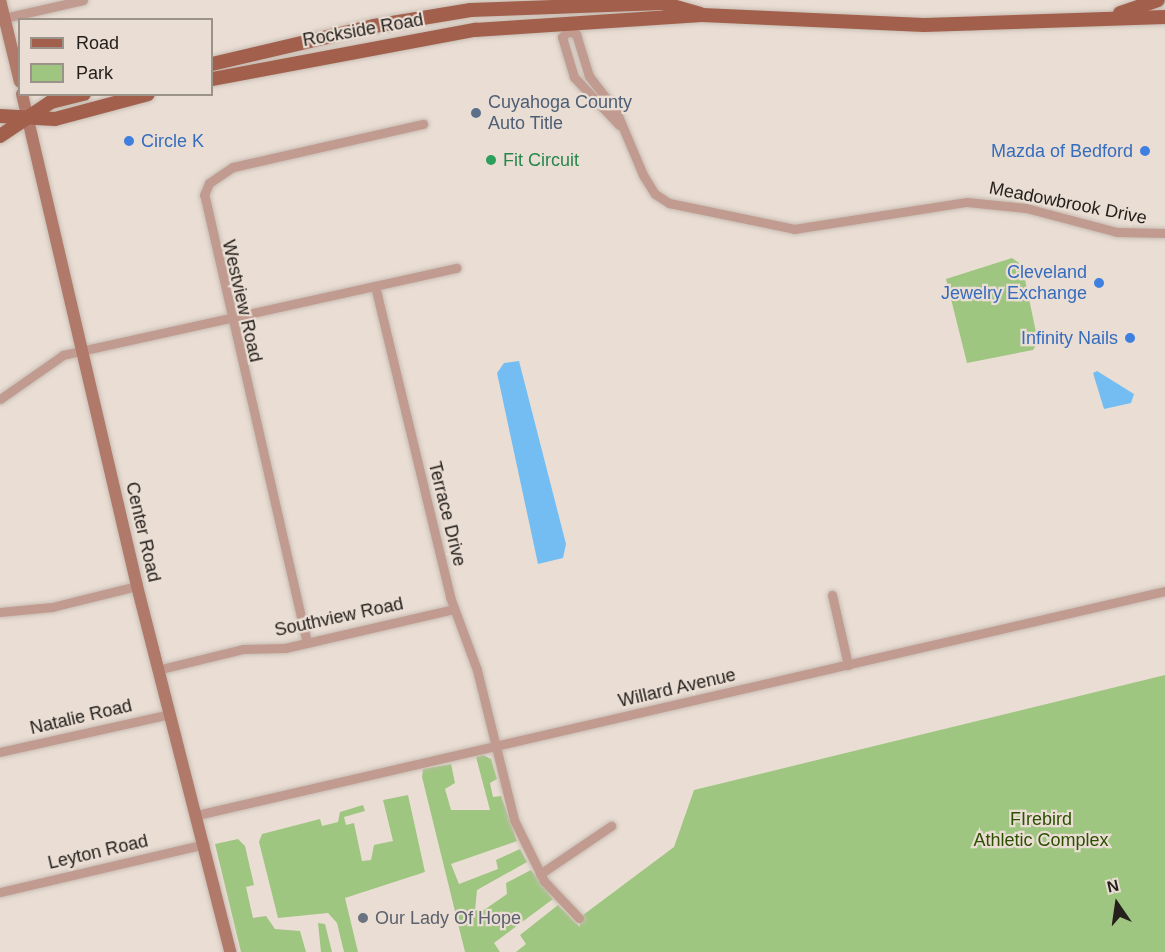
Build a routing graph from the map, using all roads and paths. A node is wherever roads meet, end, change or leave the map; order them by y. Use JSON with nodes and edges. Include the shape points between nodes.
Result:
{"nodes":[{"id":1,"x":0,"y":0,"type":"edge"},
{"id":2,"x":82,"y":0,"type":"edge"},
{"id":3,"x":1158,"y":0,"type":"edge"},
{"id":4,"x":566,"y":3,"type":"junction"},
{"id":5,"x":702,"y":15,"type":"junction"},
{"id":6,"x":1112,"y":16,"type":"junction"},
{"id":7,"x":1165,"y":17,"type":"edge"},
{"id":8,"x":4,"y":18,"type":"junction"},
{"id":9,"x":568,"y":28,"type":"junction"},
{"id":10,"x":213,"y":64,"type":"edge"},
{"id":11,"x":18,"y":74,"type":"edge"},
{"id":12,"x":213,"y":79,"type":"edge"},
{"id":13,"x":22,"y":96,"type":"edge"},
{"id":14,"x":76,"y":96,"type":"edge"},
{"id":15,"x":141,"y":96,"type":"edge"},
{"id":16,"x":0,"y":116,"type":"edge"},
{"id":17,"x":28,"y":118,"type":"junction"},
{"id":18,"x":423,"y":124,"type":"dead end"},
{"id":19,"x":619,"y":125,"type":"junction"},
{"id":20,"x":0,"y":136,"type":"edge"},
{"id":21,"x":1165,"y":233,"type":"edge"},
{"id":22,"x":457,"y":268,"type":"dead end"},
{"id":23,"x":375,"y":286,"type":"junction"},
{"id":24,"x":230,"y":320,"type":"junction"},
{"id":25,"x":82,"y":351,"type":"junction"},
{"id":26,"x":0,"y":399,"type":"edge"},
{"id":27,"x":137,"y":586,"type":"junction"},
{"id":28,"x":1165,"y":591,"type":"edge"},
{"id":29,"x":832,"y":595,"type":"dead end"},
{"id":30,"x":454,"y":609,"type":"junction"},
{"id":31,"x":0,"y":612,"type":"edge"},
{"id":32,"x":307,"y":643,"type":"junction"},
{"id":33,"x":848,"y":665,"type":"junction"},
{"id":34,"x":160,"y":669,"type":"junction"},
{"id":35,"x":170,"y":714,"type":"junction"},
{"id":36,"x":495,"y":747,"type":"junction"},
{"id":37,"x":0,"y":752,"type":"edge"},
{"id":38,"x":197,"y":815,"type":"junction"},
{"id":39,"x":611,"y":826,"type":"dead end"},
{"id":40,"x":204,"y":844,"type":"junction"},
{"id":41,"x":540,"y":874,"type":"junction"},
{"id":42,"x":0,"y":892,"type":"edge"},
{"id":43,"x":579,"y":918,"type":"dead end"},
{"id":44,"x":230,"y":952,"type":"edge"}],
"edges":[{"from":1,"to":8,"type":"main road"},
{"from":2,"to":8,"type":"street"},
{"from":3,"to":6,"type":"main road","name":"Rockside Road"},
{"from":4,"to":5,"type":"main road","name":"Rockside Road","via":[[662,3]]},
{"from":4,"to":9,"type":"street","name":"Meadowbrook Drive"},
{"from":4,"to":10,"type":"main road","name":"Rockside Road","via":[[374,26]]},
{"from":5,"to":6,"type":"main road","name":"Rockside Road","via":[[924,25]]},
{"from":5,"to":9,"type":"main road","name":"Rockside Road"},
{"from":6,"to":7,"type":"main road","name":"Rockside Road"},
{"from":8,"to":11,"type":"main road"},
{"from":9,"to":12,"type":"main road","name":"Rockside Road","via":[[413,38]]},
{"from":9,"to":19,"type":"street","name":"Meadowbrook Drive","via":[[576,34],[589,76],[616,111]]},
{"from":9,"to":19,"type":"street","name":"Meadowbrook Drive","via":[[562,37],[574,77]]},
{"from":13,"to":17,"type":"main road","name":"Center Road"},
{"from":14,"to":17,"type":"main road","via":[[51,102]]},
{"from":15,"to":17,"type":"main road","via":[[55,119]]},
{"from":16,"to":17,"type":"main road"},
{"from":17,"to":20,"type":"main road"},
{"from":17,"to":25,"type":"main road","name":"Center Road"},
{"from":18,"to":24,"type":"street","name":"Westview Road","via":[[233,167],[209,183],[204,210]]},
{"from":19,"to":21,"type":"street","name":"Meadowbrook Drive","via":[[655,194],[755,225],[815,229],[967,202],[1026,208],[1117,232]]},
{"from":22,"to":23,"type":"street"},
{"from":23,"to":24,"type":"street"},
{"from":23,"to":30,"type":"street","name":"Terrace Drive"},
{"from":24,"to":25,"type":"street"},
{"from":24,"to":32,"type":"street","name":"Westview Road"},
{"from":25,"to":26,"type":"street","via":[[58,357]]},
{"from":25,"to":27,"type":"main road","name":"Center Road"},
{"from":27,"to":31,"type":"street","via":[[52,607]]},
{"from":27,"to":34,"type":"main road","name":"Center Road"},
{"from":28,"to":33,"type":"street","name":"Willard Avenue"},
{"from":29,"to":33,"type":"street"},
{"from":30,"to":32,"type":"street","name":"Southview Road"},
{"from":30,"to":36,"type":"street","name":"Terrace Drive","via":[[477,670]]},
{"from":32,"to":34,"type":"street","name":"Southview Road","via":[[243,649]]},
{"from":33,"to":36,"type":"street","name":"Willard Avenue"},
{"from":34,"to":35,"type":"main road","name":"Center Road"},
{"from":35,"to":37,"type":"street","name":"Natalie Road"},
{"from":35,"to":38,"type":"main road","name":"Center Road"},
{"from":36,"to":38,"type":"street","name":"Willard Avenue"},
{"from":36,"to":41,"type":"street","name":"Terrace Drive","via":[[514,820]]},
{"from":38,"to":40,"type":"main road","name":"Center Road"},
{"from":39,"to":41,"type":"street"},
{"from":40,"to":42,"type":"street","name":"Leyton Road"},
{"from":40,"to":44,"type":"main road","name":"Center Road"},
{"from":41,"to":43,"type":"street","name":"Terrace Drive"}]}
